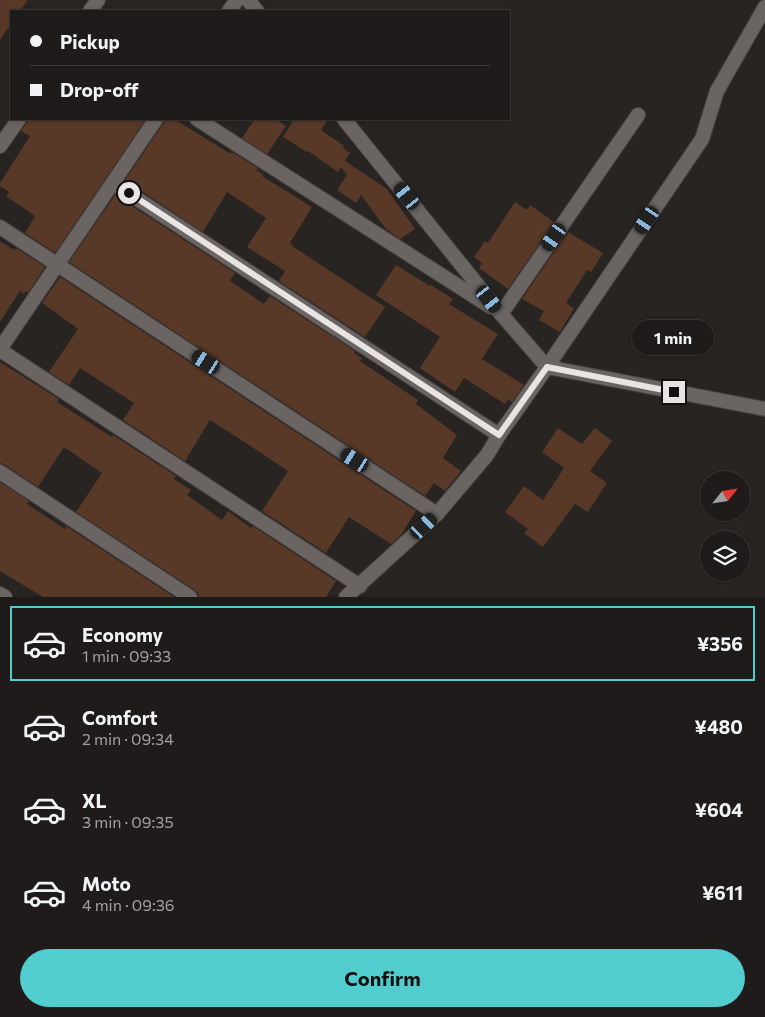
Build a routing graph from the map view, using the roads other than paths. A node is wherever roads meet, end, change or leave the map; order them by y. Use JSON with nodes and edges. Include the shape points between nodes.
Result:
{"nodes":[{"id":1,"x":248,"y":0,"type":"edge"},
{"id":2,"x":765,"y":7,"type":"edge"},
{"id":3,"x":256,"y":10,"type":"edge"},
{"id":4,"x":638,"y":115,"type":"dead end"},
{"id":5,"x":17,"y":120,"type":"edge"},
{"id":6,"x":155,"y":120,"type":"edge"},
{"id":7,"x":199,"y":120,"type":"edge"},
{"id":8,"x":345,"y":120,"type":"edge"},
{"id":9,"x":0,"y":146,"type":"edge"},
{"id":10,"x":113,"y":183,"type":"junction"},
{"id":11,"x":0,"y":227,"type":"edge"},
{"id":12,"x":58,"y":264,"type":"junction"},
{"id":13,"x":501,"y":314,"type":"junction"},
{"id":14,"x":0,"y":350,"type":"edge"},
{"id":15,"x":547,"y":367,"type":"junction"},
{"id":16,"x":765,"y":409,"type":"edge"},
{"id":17,"x":499,"y":435,"type":"junction"},
{"id":18,"x":0,"y":472,"type":"edge"},
{"id":19,"x":437,"y":514,"type":"junction"},
{"id":20,"x":360,"y":586,"type":"junction"},
{"id":21,"x":0,"y":594,"type":"edge"},
{"id":22,"x":5,"y":597,"type":"edge"},
{"id":23,"x":190,"y":597,"type":"edge"},
{"id":24,"x":346,"y":597,"type":"edge"}],
"edges":[{"from":1,"to":3,"type":"street"},
{"from":2,"to":15,"type":"street","via":[[717,90],[702,139]]},
{"from":4,"to":13,"type":"street"},
{"from":5,"to":9,"type":"street"},
{"from":6,"to":10,"type":"street"},
{"from":7,"to":13,"type":"street"},
{"from":8,"to":13,"type":"street"},
{"from":10,"to":12,"type":"street"},
{"from":10,"to":17,"type":"street"},
{"from":11,"to":12,"type":"street"},
{"from":12,"to":14,"type":"street"},
{"from":12,"to":19,"type":"street"},
{"from":13,"to":15,"type":"street"},
{"from":14,"to":20,"type":"street"},
{"from":15,"to":16,"type":"street"},
{"from":15,"to":17,"type":"street"},
{"from":17,"to":19,"type":"street","via":[[487,455]]},
{"from":18,"to":23,"type":"street"},
{"from":19,"to":20,"type":"street"},
{"from":20,"to":24,"type":"street"},
{"from":21,"to":22,"type":"street"}]}
